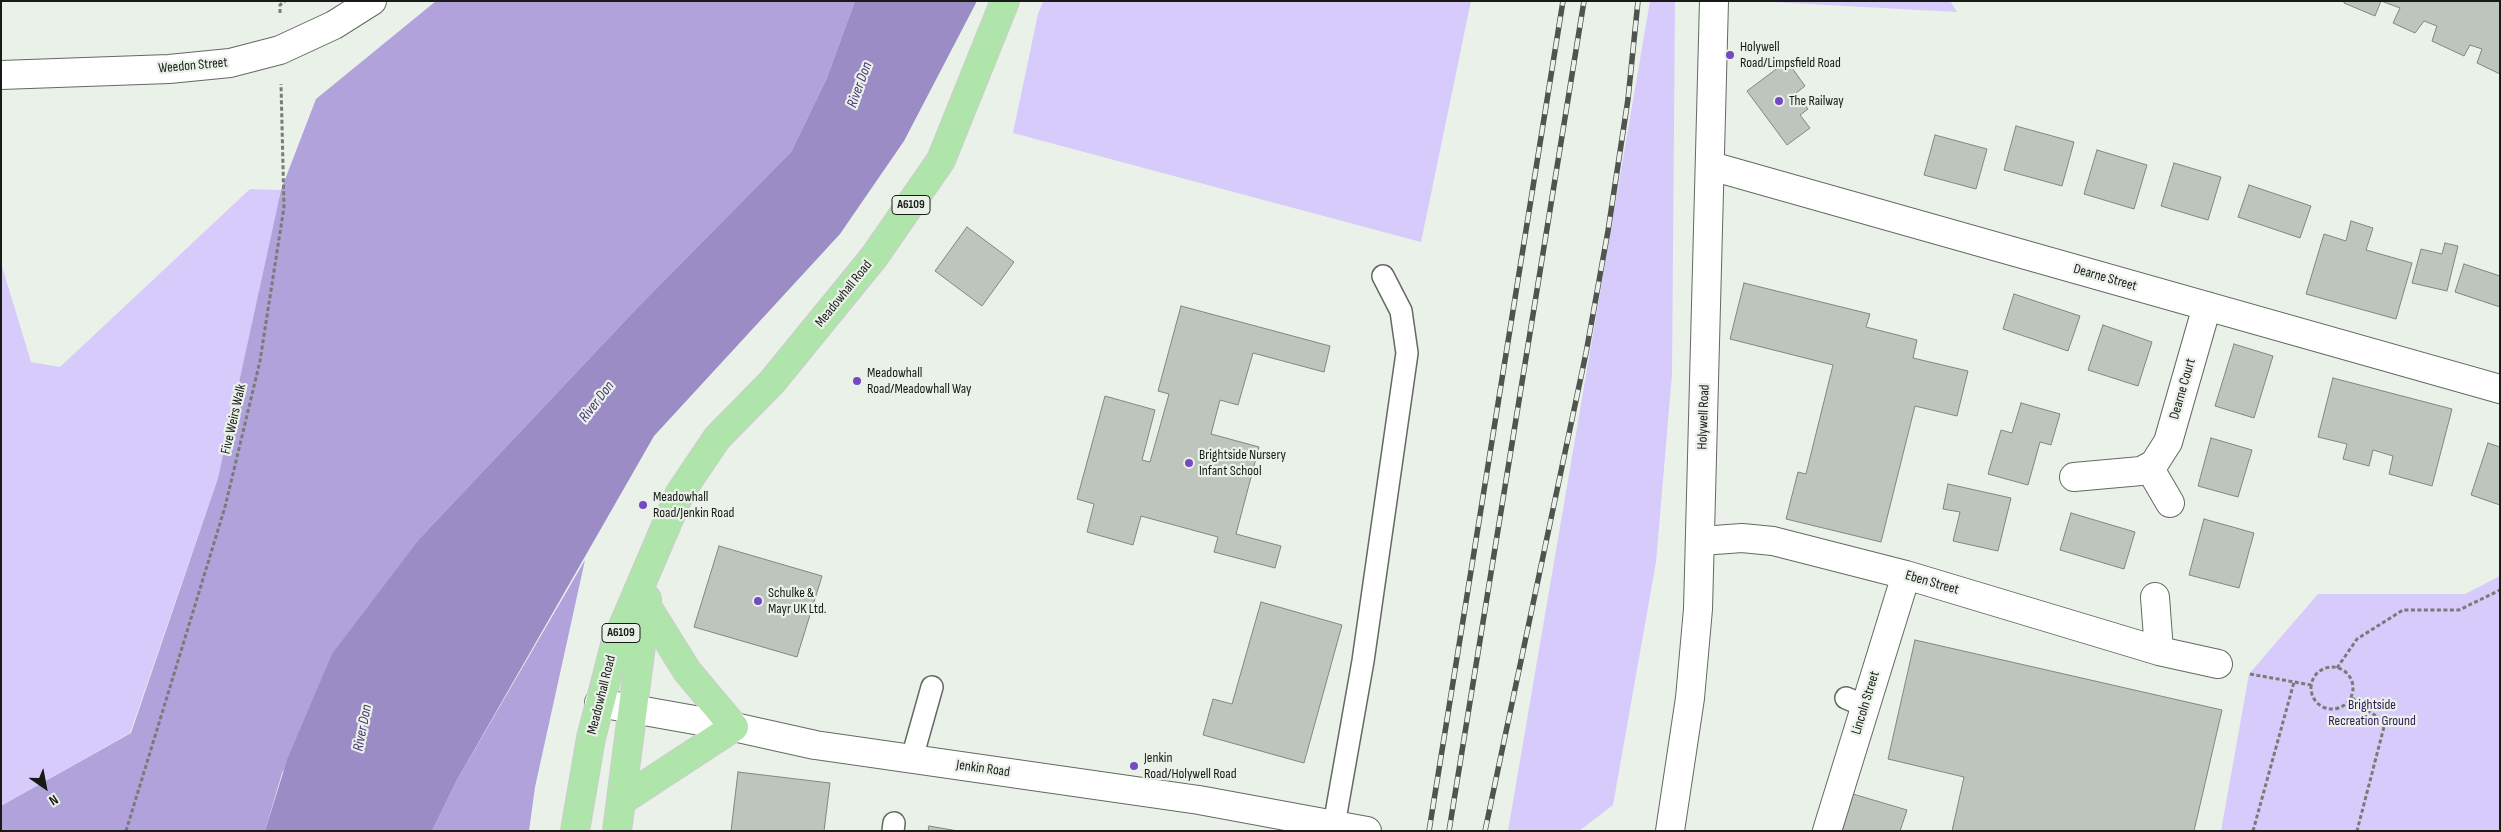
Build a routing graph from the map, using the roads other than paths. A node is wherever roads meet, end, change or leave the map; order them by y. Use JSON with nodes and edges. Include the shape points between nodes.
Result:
{"nodes":[{"id":1,"x":372,"y":1,"type":"edge"},
{"id":2,"x":1006,"y":1,"type":"edge"},
{"id":3,"x":1714,"y":1,"type":"edge"},
{"id":4,"x":1,"y":75,"type":"edge"},
{"id":5,"x":1711,"y":166,"type":"junction"},
{"id":6,"x":1383,"y":276,"type":"dead end"},
{"id":7,"x":2207,"y":306,"type":"junction"},
{"id":8,"x":2500,"y":389,"type":"edge"},
{"id":9,"x":2149,"y":467,"type":"junction"},
{"id":10,"x":2074,"y":477,"type":"dead end"},
{"id":11,"x":2170,"y":503,"type":"dead end"},
{"id":12,"x":1701,"y":541,"type":"junction"},
{"id":13,"x":651,"y":565,"type":"junction"},
{"id":14,"x":1906,"y":575,"type":"junction"},
{"id":15,"x":2155,"y":597,"type":"dead end"},
{"id":16,"x":646,"y":605,"type":"junction"},
{"id":17,"x":2159,"y":651,"type":"junction"},
{"id":18,"x":2218,"y":664,"type":"dead end"},
{"id":19,"x":932,"y":687,"type":"dead end"},
{"id":20,"x":599,"y":703,"type":"junction"},
{"id":21,"x":634,"y":709,"type":"junction"},
{"id":22,"x":734,"y":727,"type":"junction"},
{"id":23,"x":912,"y":758,"type":"junction"},
{"id":24,"x":621,"y":801,"type":"junction"},
{"id":25,"x":1334,"y":824,"type":"junction"},
{"id":26,"x":575,"y":831,"type":"edge"},
{"id":27,"x":617,"y":831,"type":"edge"},
{"id":28,"x":1367,"y":831,"type":"edge"},
{"id":29,"x":1670,"y":831,"type":"edge"},
{"id":30,"x":1827,"y":831,"type":"edge"}],
"edges":[{"from":1,"to":4,"type":"street","name":"Weedon Street","via":[[334,25],[280,50],[222,64]]},
{"from":2,"to":13,"type":"main road","name":"Meadowhall Road","number":"A6109","via":[[942,160],[874,257],[772,382],[717,438],[680,493]]},
{"from":3,"to":5,"type":"street","name":"Holywell Road"},
{"from":5,"to":7,"type":"street","name":"Dearne Street"},
{"from":5,"to":12,"type":"street","name":"Holywell Road"},
{"from":6,"to":25,"type":"lane","via":[[1401,311],[1407,353],[1362,661]]},
{"from":7,"to":8,"type":"street","name":"Dearne Street"},
{"from":7,"to":9,"type":"street","name":"Dearne Court","via":[[2168,442]]},
{"from":9,"to":10,"type":"street","via":[[2141,471]]},
{"from":9,"to":11,"type":"street"},
{"from":12,"to":14,"type":"street","name":"Eben Street","via":[[1742,538],[1773,541]]},
{"from":12,"to":29,"type":"street","name":"Holywell Road","via":[[1690,698]]},
{"from":13,"to":16,"type":"main road","name":"Meadowhall Road","number":"A6109"},
{"from":13,"to":20,"type":"main road","name":"Meadowhall Road","number":"A6109","via":[[615,645]]},
{"from":14,"to":17,"type":"street","name":"Eben Street"},
{"from":14,"to":30,"type":"street","name":"Lincoln Street","via":[[1856,702]]},
{"from":15,"to":17,"type":"street"},
{"from":16,"to":21,"type":"main road","name":"Meadowhall Road","number":"A6109"},
{"from":16,"to":22,"type":"main road","via":[[688,670]]},
{"from":17,"to":18,"type":"street","name":"Eben Street"},
{"from":19,"to":23,"type":"lane"},
{"from":20,"to":21,"type":"street","name":"Jenkin Road"},
{"from":20,"to":26,"type":"main road","name":"Meadowhall Road","number":"A6109"},
{"from":21,"to":22,"type":"street","name":"Jenkin Road"},
{"from":21,"to":24,"type":"main road","name":"Meadowhall Road","number":"A6109"},
{"from":22,"to":23,"type":"street","name":"Jenkin Road","via":[[815,745]]},
{"from":22,"to":24,"type":"main road"},
{"from":23,"to":25,"type":"street","name":"Jenkin Road","via":[[1199,800]]},
{"from":24,"to":27,"type":"main road","name":"Meadowhall Road","number":"A6109"},
{"from":25,"to":28,"type":"street","name":"Jenkin Road"}]}
